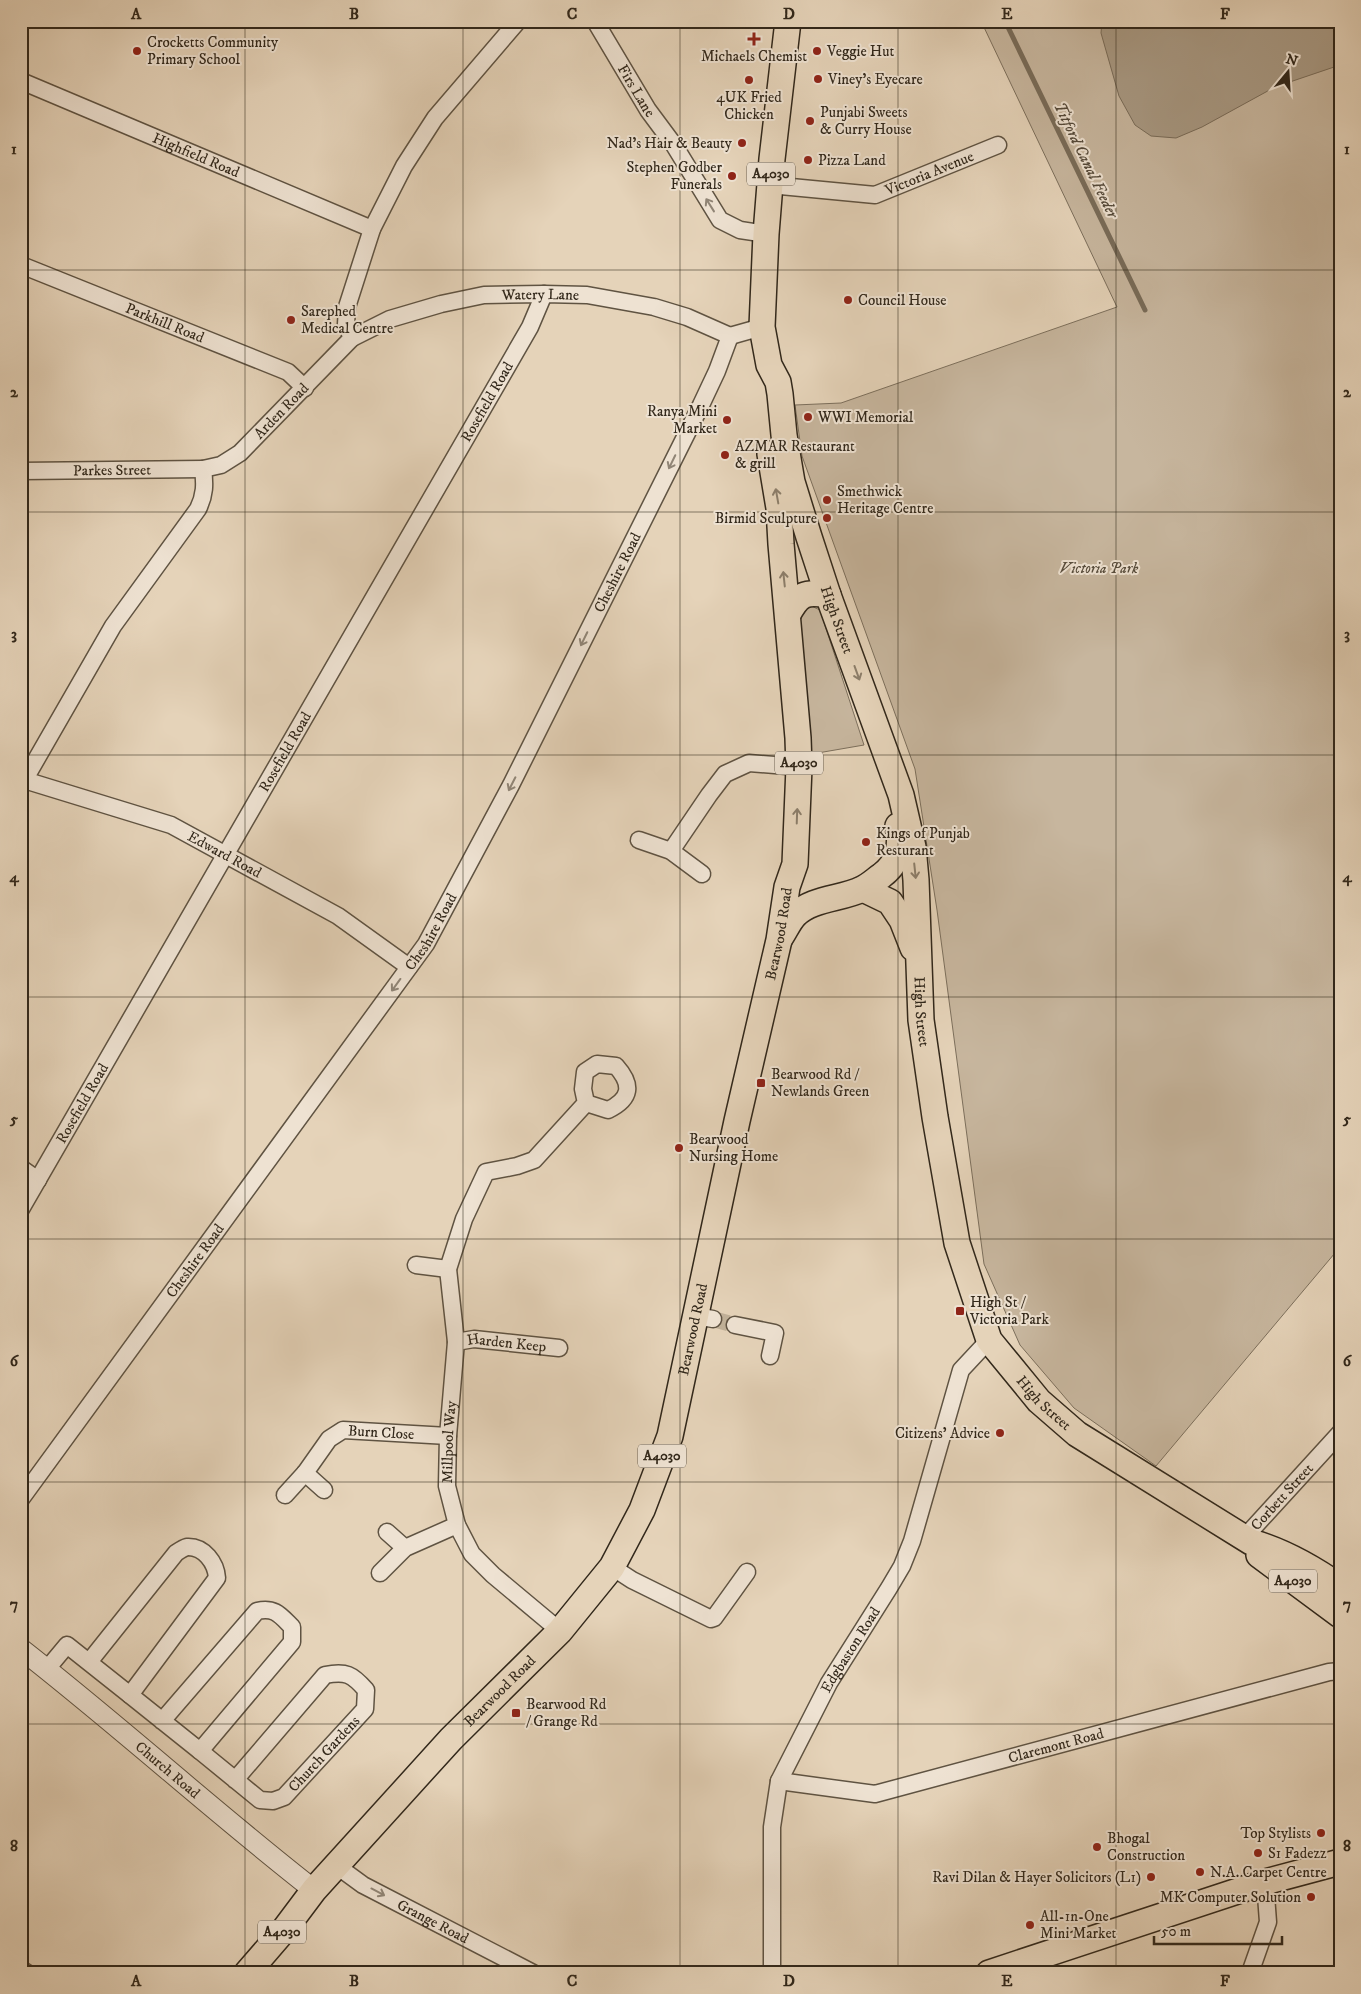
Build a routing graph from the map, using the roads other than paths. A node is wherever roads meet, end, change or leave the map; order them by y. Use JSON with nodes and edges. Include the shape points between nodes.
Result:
{"nodes":[{"id":1,"x":518,"y":21,"type":"edge"},
{"id":2,"x":595,"y":21,"type":"edge"},
{"id":3,"x":788,"y":21,"type":"edge"},
{"id":4,"x":21,"y":81,"type":"edge"},
{"id":5,"x":998,"y":146,"type":"dead end"},
{"id":6,"x":770,"y":184,"type":"junction"},
{"id":7,"x":372,"y":229,"type":"junction"},
{"id":8,"x":766,"y":234,"type":"junction"},
{"id":9,"x":21,"y":265,"type":"edge"},
{"id":10,"x":544,"y":294,"type":"junction"},
{"id":11,"x":762,"y":327,"type":"junction"},
{"id":12,"x":730,"y":336,"type":"junction"},
{"id":13,"x":352,"y":338,"type":"junction"},
{"id":14,"x":769,"y":365,"type":"junction"},
{"id":15,"x":305,"y":388,"type":"junction"},
{"id":16,"x":203,"y":469,"type":"junction"},
{"id":17,"x":21,"y":471,"type":"edge"},
{"id":18,"x":809,"y":537,"type":"junction"},
{"id":19,"x":781,"y":544,"type":"junction"},
{"id":20,"x":828,"y":595,"type":"junction"},
{"id":21,"x":788,"y":614,"type":"junction"},
{"id":22,"x":881,"y":740,"type":"junction"},
{"id":23,"x":799,"y":767,"type":"junction"},
{"id":24,"x":22,"y":781,"type":"edge"},
{"id":25,"x":639,"y":840,"type":"dead end"},
{"id":26,"x":671,"y":851,"type":"junction"},
{"id":27,"x":226,"y":854,"type":"junction"},
{"id":28,"x":795,"y":864,"type":"junction"},
{"id":29,"x":702,"y":874,"type":"dead end"},
{"id":30,"x":863,"y":889,"type":"junction"},
{"id":31,"x":827,"y":900,"type":"junction"},
{"id":32,"x":779,"y":940,"type":"junction"},
{"id":33,"x":918,"y":960,"type":"junction"},
{"id":34,"x":409,"y":967,"type":"junction"},
{"id":35,"x":586,"y":1103,"type":"dead end"},
{"id":36,"x":21,"y":1168,"type":"edge"},
{"id":37,"x":38,"y":1180,"type":"junction"},
{"id":38,"x":21,"y":1209,"type":"edge"},
{"id":39,"x":416,"y":1265,"type":"dead end"},
{"id":40,"x":448,"y":1268,"type":"junction"},
{"id":41,"x":734,"y":1324,"type":"tunnel mouth"},
{"id":42,"x":988,"y":1340,"type":"junction"},
{"id":43,"x":456,"y":1342,"type":"junction"},
{"id":44,"x":559,"y":1348,"type":"dead end"},
{"id":45,"x":770,"y":1356,"type":"dead end"},
{"id":46,"x":1340,"y":1433,"type":"edge"},
{"id":47,"x":448,"y":1436,"type":"junction"},
{"id":48,"x":305,"y":1473,"type":"junction"},
{"id":49,"x":324,"y":1490,"type":"dead end"},
{"id":50,"x":285,"y":1495,"type":"dead end"},
{"id":51,"x":21,"y":1499,"type":"edge"},
{"id":52,"x":457,"y":1525,"type":"junction"},
{"id":53,"x":387,"y":1532,"type":"dead end"},
{"id":54,"x":1248,"y":1540,"type":"junction"},
{"id":55,"x":405,"y":1548,"type":"junction"},
{"id":56,"x":612,"y":1567,"type":"junction"},
{"id":57,"x":747,"y":1572,"type":"dead end"},
{"id":58,"x":380,"y":1573,"type":"dead end"},
{"id":59,"x":1340,"y":1587,"type":"edge"},
{"id":60,"x":1340,"y":1615,"type":"edge"},
{"id":61,"x":560,"y":1630,"type":"junction"},
{"id":62,"x":21,"y":1649,"type":"edge"},
{"id":63,"x":89,"y":1662,"type":"junction"},
{"id":64,"x":47,"y":1669,"type":"junction"},
{"id":65,"x":1336,"y":1669,"type":"edge"},
{"id":66,"x":130,"y":1695,"type":"junction"},
{"id":67,"x":162,"y":1720,"type":"junction"},
{"id":68,"x":200,"y":1751,"type":"junction"},
{"id":69,"x":235,"y":1780,"type":"junction"},
{"id":70,"x":780,"y":1781,"type":"junction"},
{"id":71,"x":1340,"y":1862,"type":"edge"},
{"id":72,"x":337,"y":1866,"type":"junction"},
{"id":73,"x":1265,"y":1882,"type":"junction"},
{"id":74,"x":314,"y":1890,"type":"junction"},
{"id":75,"x":21,"y":1969,"type":"edge"},
{"id":76,"x":27,"y":1973,"type":"edge"},
{"id":77,"x":247,"y":1973,"type":"edge"},
{"id":78,"x":533,"y":1973,"type":"edge"},
{"id":79,"x":772,"y":1973,"type":"edge"},
{"id":80,"x":989,"y":1973,"type":"edge"},
{"id":81,"x":1250,"y":1973,"type":"edge"}],
"edges":[{"from":1,"to":7,"type":"street","via":[[435,118],[404,166]]},
{"from":8,"to":2,"type":"street","name":"Firs Lane","one_way":true,"via":[[740,230],[720,220]]},
{"from":3,"to":6,"type":"main road","name":"High Street","number":"A4030"},
{"from":4,"to":7,"type":"street","name":"Highfield Road"},
{"from":5,"to":6,"type":"street","name":"Victoria Avenue","via":[[876,195]]},
{"from":6,"to":8,"type":"main road","name":"High Street","number":"A4030"},
{"from":7,"to":13,"type":"street","via":[[347,307],[346,324]]},
{"from":8,"to":11,"type":"main road","name":"High Street","number":"A4030"},
{"from":9,"to":15,"type":"street","name":"Parkhill Road","via":[[288,372]]},
{"from":10,"to":12,"type":"street","name":"Watery Lane","via":[[571,294],[654,307],[688,317]]},
{"from":10,"to":13,"type":"street","name":"Watery Lane","via":[[484,295],[442,304],[390,319]]},
{"from":10,"to":27,"type":"street","name":"Rosefield Road","via":[[525,335]]},
{"from":11,"to":12,"type":"street"},
{"from":11,"to":14,"type":"main road","name":"High Street","number":"A4030"},
{"from":12,"to":34,"type":"street","name":"Cheshire Road","one_way":true,"via":[[705,396],[511,785],[426,944]]},
{"from":13,"to":15,"type":"street","name":"Arden Road"},
{"from":14,"to":18,"type":"main road","name":"High Street","number":"A4030","via":[[778,382],[791,472]]},
{"from":19,"to":14,"type":"main road","name":"High Street","number":"A4030","one_way":true,"via":[[764,383]]},
{"from":15,"to":16,"type":"street","name":"Arden Road","via":[[240,453],[220,465]]},
{"from":16,"to":17,"type":"street","name":"Parkes Street"},
{"from":16,"to":24,"type":"street","via":[[204,496],[198,509],[113,626]]},
{"from":18,"to":19,"type":"main road","via":[[789,537]]},
{"from":18,"to":20,"type":"main road","name":"High Street","number":"A4030"},
{"from":21,"to":19,"type":"main road","name":"Bearwood Road","number":"A4030","one_way":true},
{"from":20,"to":21,"type":"main road","via":[[813,592],[799,597]]},
{"from":20,"to":22,"type":"main road","name":"High Street","number":"A4030","one_way":true},
{"from":21,"to":23,"type":"main road","name":"Bearwood Road","number":"A4030"},
{"from":22,"to":30,"type":"main road","number":"A4030","via":[[900,851],[888,871]]},
{"from":22,"to":33,"type":"main road","name":"High Street","number":"A4030","one_way":true,"via":[[901,795],[913,847]]},
{"from":23,"to":26,"type":"street","via":[[749,764],[725,774]]},
{"from":28,"to":23,"type":"main road","name":"Bearwood Road","number":"A4030","one_way":true},
{"from":24,"to":27,"type":"street","name":"Edward Road","via":[[171,825]]},
{"from":25,"to":26,"type":"street"},
{"from":26,"to":29,"type":"street"},
{"from":27,"to":34,"type":"street","name":"Edward Road","via":[[338,916]]},
{"from":27,"to":37,"type":"street","name":"Rosefield Road"},
{"from":28,"to":31,"type":"main road","number":"A4030","via":[[804,885]]},
{"from":28,"to":32,"type":"main road","name":"Bearwood Road","number":"A4030","via":[[787,887]]},
{"from":30,"to":31,"type":"main road","number":"A4030"},
{"from":30,"to":33,"type":"main road","number":"A4030","via":[[890,902],[902,920]]},
{"from":31,"to":32,"type":"main road","number":"A4030","via":[[795,915]]},
{"from":32,"to":56,"type":"main road","name":"Bearwood Road","number":"A4030","via":[[737,1121],[704,1318],[670,1436],[642,1510]]},
{"from":33,"to":42,"type":"main road","name":"High Street","number":"A4030","via":[[924,1040],[957,1243]]},
{"from":34,"to":51,"type":"street","name":"Cheshire Road","one_way":true},
{"from":35,"to":40,"type":"street","name":"Millpool Way","via":[[534,1160],[486,1172],[464,1219]]},
{"from":36,"to":37,"type":"street"},
{"from":37,"to":38,"type":"street","name":"Rosefield Road"},
{"from":39,"to":40,"type":"street"},
{"from":40,"to":43,"type":"street","name":"Millpool Way"},
{"from":41,"to":45,"type":"street","via":[[774,1333]]},
{"from":42,"to":54,"type":"main road","name":"High Street","number":"A4030","via":[[1039,1401],[1077,1434]]},
{"from":42,"to":70,"type":"street","name":"Edgbaston Road","via":[[961,1370],[902,1566],[829,1683]]},
{"from":43,"to":44,"type":"street","name":"Harden Keep","via":[[474,1339]]},
{"from":43,"to":47,"type":"street","name":"Millpool Way"},
{"from":46,"to":54,"type":"street","name":"Corbett Street"},
{"from":47,"to":48,"type":"street","name":"Burn Close","via":[[343,1430],[329,1439]]},
{"from":47,"to":52,"type":"street","name":"Millpool Way","via":[[447,1486]]},
{"from":48,"to":49,"type":"street"},
{"from":48,"to":50,"type":"street","name":"Burn Close"},
{"from":52,"to":55,"type":"street"},
{"from":52,"to":61,"type":"street","name":"Millpool Way","via":[[472,1554]]},
{"from":53,"to":55,"type":"street"},
{"from":54,"to":59,"type":"main road","name":"High Street","number":"A4030","via":[[1272,1548]]},
{"from":54,"to":60,"type":"main road","name":"High Street","number":"A4030","via":[[1259,1556]]},
{"from":55,"to":58,"type":"street"},
{"from":56,"to":57,"type":"street","via":[[710,1619],[714,1618]]},
{"from":56,"to":61,"type":"main road","name":"Bearwood Road","number":"A4030"},
{"from":61,"to":72,"type":"main road","name":"Bearwood Road","number":"A4030","via":[[451,1738]]},
{"from":62,"to":64,"type":"street","name":"Church Road"},
{"from":63,"to":64,"type":"street","name":"Church Gardens","via":[[68,1645]]},
{"from":63,"to":66,"type":"street","name":"Church Gardens"},
{"from":63,"to":66,"type":"street","via":[[176,1553],[186,1547],[206,1554],[216,1568],[216,1578]]},
{"from":64,"to":74,"type":"street","name":"Church Road"},
{"from":65,"to":70,"type":"street","name":"Claremont Road","via":[[875,1794]]},
{"from":66,"to":67,"type":"street","name":"Church Gardens"},
{"from":67,"to":68,"type":"street","name":"Church Gardens"},
{"from":67,"to":68,"type":"street","via":[[257,1611],[268,1609],[280,1614],[292,1627],[292,1642]]},
{"from":68,"to":69,"type":"street","name":"Church Gardens"},
{"from":69,"to":69,"type":"street","name":"Church Gardens","via":[[260,1800],[273,1801],[284,1797],[365,1709],[366,1690],[356,1678],[341,1672],[325,1675]]},
{"from":70,"to":79,"type":"street","name":"Edgbaston Road","via":[[772,1827]]},
{"from":71,"to":73,"type":"main road"},
{"from":72,"to":74,"type":"main road","name":"Bearwood Road","number":"A4030"},
{"from":72,"to":78,"type":"street","name":"Grange Road","one_way":true,"via":[[364,1885]]},
{"from":73,"to":80,"type":"main road"},
{"from":73,"to":81,"type":"street","via":[[1268,1922]]},
{"from":74,"to":77,"type":"main road","name":"Bearwood Road","number":"A4030"},
{"from":75,"to":76,"type":"street"}]}
